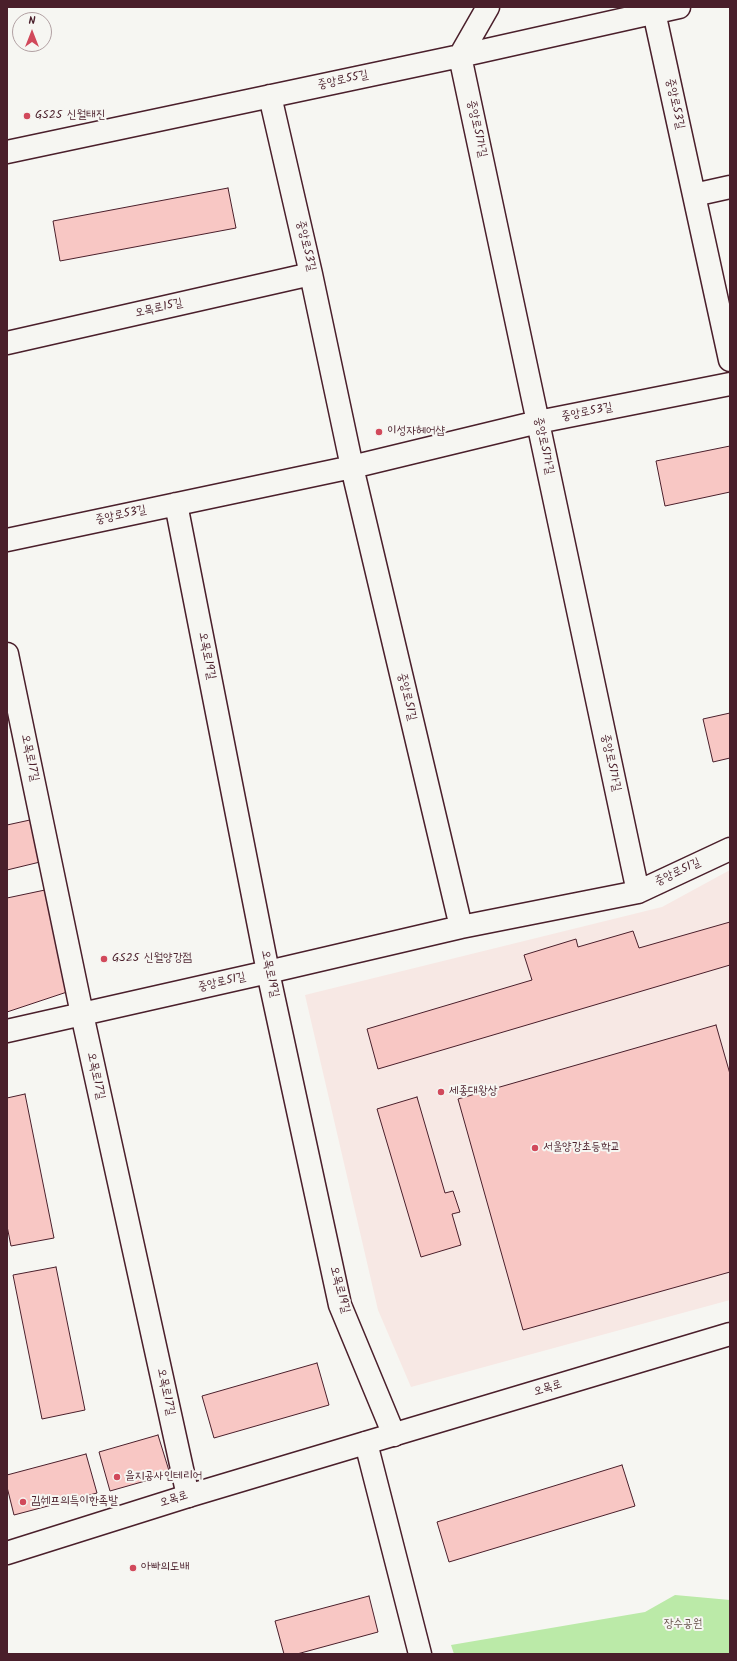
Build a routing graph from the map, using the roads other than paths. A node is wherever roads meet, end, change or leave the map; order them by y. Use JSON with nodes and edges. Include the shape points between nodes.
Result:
{"nodes":[{"id":1,"x":488,"y":7,"type":"edge"},
{"id":2,"x":679,"y":7,"type":"edge"},
{"id":3,"x":654,"y":12,"type":"junction"},
{"id":4,"x":460,"y":56,"type":"junction"},
{"id":5,"x":270,"y":96,"type":"junction"},
{"id":6,"x":7,"y":152,"type":"edge"},
{"id":7,"x":730,"y":187,"type":"edge"},
{"id":8,"x":694,"y":195,"type":"junction"},
{"id":9,"x":311,"y":274,"type":"junction"},
{"id":10,"x":7,"y":343,"type":"edge"},
{"id":11,"x":730,"y":360,"type":"edge"},
{"id":12,"x":730,"y":384,"type":"edge"},
{"id":13,"x":538,"y":422,"type":"junction"},
{"id":14,"x":352,"y":466,"type":"junction"},
{"id":15,"x":176,"y":504,"type":"junction"},
{"id":16,"x":7,"y":540,"type":"edge"},
{"id":17,"x":7,"y":654,"type":"edge"},
{"id":18,"x":730,"y":849,"type":"edge"},
{"id":19,"x":638,"y":892,"type":"junction"},
{"id":20,"x":460,"y":927,"type":"junction"},
{"id":21,"x":268,"y":972,"type":"junction"},
{"id":22,"x":82,"y":1014,"type":"junction"},
{"id":23,"x":7,"y":1031,"type":"edge"},
{"id":24,"x":730,"y":1334,"type":"edge"},
{"id":25,"x":394,"y":1435,"type":"junction"},
{"id":26,"x":366,"y":1443,"type":"junction"},
{"id":27,"x":188,"y":1496,"type":"junction"},
{"id":28,"x":7,"y":1553,"type":"edge"},
{"id":29,"x":420,"y":1654,"type":"edge"}],
"edges":[{"from":1,"to":4,"type":"street"},
{"from":2,"to":3,"type":"street","name":"중앙로55길"},
{"from":3,"to":4,"type":"street","name":"중앙로55길"},
{"from":3,"to":8,"type":"street","name":"중앙로53길"},
{"from":4,"to":5,"type":"street","name":"중앙로55길"},
{"from":4,"to":13,"type":"street","name":"중앙로51가길"},
{"from":5,"to":6,"type":"street","name":"중앙로55길"},
{"from":5,"to":9,"type":"street","name":"중앙로53길"},
{"from":7,"to":8,"type":"street"},
{"from":8,"to":11,"type":"street","name":"중앙로53길"},
{"from":9,"to":10,"type":"street","name":"오목로15길"},
{"from":9,"to":14,"type":"street","name":"중앙로53길"},
{"from":12,"to":13,"type":"street","name":"중앙로53길"},
{"from":13,"to":14,"type":"street","name":"중앙로53길"},
{"from":13,"to":19,"type":"street","name":"중앙로51가길"},
{"from":14,"to":15,"type":"street","name":"중앙로53길"},
{"from":14,"to":20,"type":"street","name":"중앙로51길"},
{"from":15,"to":16,"type":"street","name":"중앙로53길"},
{"from":15,"to":21,"type":"street","name":"오목로19길"},
{"from":17,"to":22,"type":"street","name":"오목로17길"},
{"from":18,"to":19,"type":"street","name":"중앙로51길"},
{"from":19,"to":20,"type":"street","name":"중앙로51길"},
{"from":20,"to":21,"type":"street","name":"중앙로51길"},
{"from":21,"to":22,"type":"street","name":"중앙로51길"},
{"from":21,"to":25,"type":"street","name":"오목로19길","via":[[340,1304]]},
{"from":22,"to":23,"type":"street","name":"중앙로51길"},
{"from":22,"to":27,"type":"street","name":"오목로17길"},
{"from":24,"to":25,"type":"street","name":"오목로"},
{"from":25,"to":26,"type":"street","name":"오목로"},
{"from":26,"to":27,"type":"street","name":"오목로"},
{"from":26,"to":29,"type":"street"},
{"from":27,"to":28,"type":"street","name":"오목로"}]}
